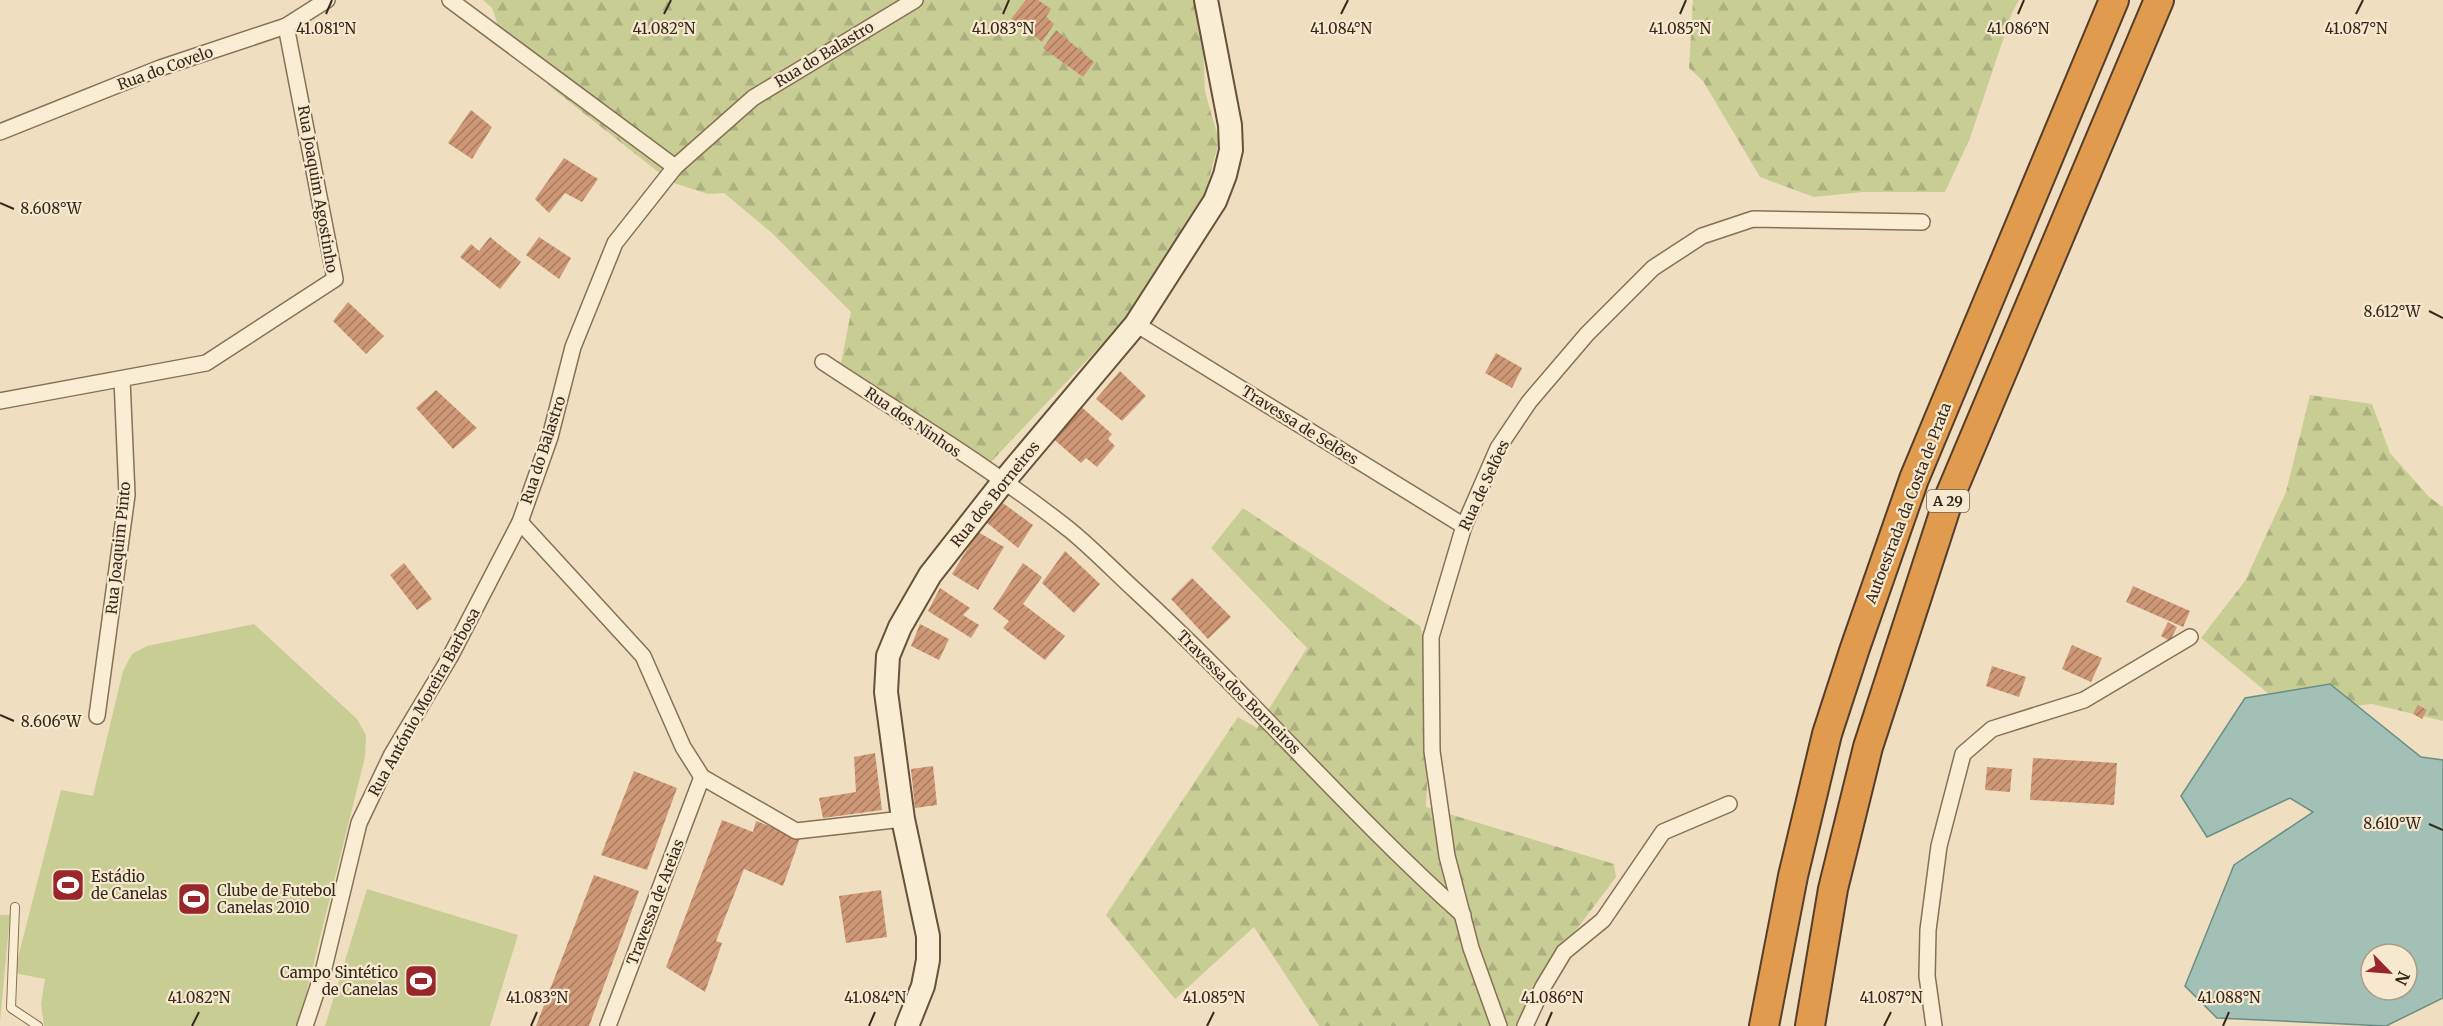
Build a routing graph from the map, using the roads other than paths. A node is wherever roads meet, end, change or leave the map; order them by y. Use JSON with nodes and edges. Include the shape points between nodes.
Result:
{"nodes":[{"id":1,"x":327,"y":0,"type":"edge"},
{"id":2,"x":450,"y":0,"type":"edge"},
{"id":3,"x":915,"y":0,"type":"edge"},
{"id":4,"x":1206,"y":0,"type":"edge"},
{"id":5,"x":2115,"y":0,"type":"edge"},
{"id":6,"x":2159,"y":0,"type":"edge"},
{"id":7,"x":286,"y":26,"type":"junction"},
{"id":8,"x":0,"y":132,"type":"edge"},
{"id":9,"x":675,"y":167,"type":"junction"},
{"id":10,"x":1922,"y":222,"type":"dead end"},
{"id":11,"x":1136,"y":324,"type":"junction"},
{"id":12,"x":823,"y":362,"type":"dead end"},
{"id":13,"x":122,"y":379,"type":"junction"},
{"id":14,"x":0,"y":401,"type":"edge"},
{"id":15,"x":1003,"y":482,"type":"junction"},
{"id":16,"x":520,"y":522,"type":"junction"},
{"id":17,"x":1464,"y":526,"type":"junction"},
{"id":18,"x":2190,"y":637,"type":"dead end"},
{"id":19,"x":97,"y":716,"type":"dead end"},
{"id":20,"x":702,"y":777,"type":"junction"},
{"id":21,"x":1730,"y":804,"type":"dead end"},
{"id":22,"x":903,"y":819,"type":"junction"},
{"id":23,"x":15,"y":907,"type":"dead end"},
{"id":24,"x":1463,"y":915,"type":"junction"},
{"id":25,"x":38,"y":1026,"type":"edge"},
{"id":26,"x":305,"y":1026,"type":"edge"},
{"id":27,"x":608,"y":1026,"type":"edge"},
{"id":28,"x":907,"y":1026,"type":"edge"},
{"id":29,"x":1498,"y":1026,"type":"edge"},
{"id":30,"x":1525,"y":1026,"type":"edge"},
{"id":31,"x":1764,"y":1026,"type":"edge"},
{"id":32,"x":1810,"y":1026,"type":"edge"},
{"id":33,"x":1934,"y":1026,"type":"edge"}],
"edges":[{"from":1,"to":7,"type":"street","name":"Rua do Covelo"},
{"from":2,"to":9,"type":"street"},
{"from":3,"to":9,"type":"street","name":"Rua do Balastro","via":[[753,98]]},
{"from":4,"to":11,"type":"street","name":"Rua dos Borneiros","via":[[1230,125],[1231,150],[1215,201]]},
{"from":5,"to":31,"type":"highway","name":"Autoestrada da Costa de Prata","number":"A 29","via":[[1914,479],[1855,648],[1793,876]]},
{"from":6,"to":32,"type":"highway","number":"A 29","via":[[1949,498],[1868,747],[1833,889]]},
{"from":7,"to":8,"type":"street","name":"Rua do Covelo","via":[[160,68]]},
{"from":7,"to":13,"type":"street","name":"Rua Joaquim Agostinho","via":[[335,279],[206,363]]},
{"from":9,"to":16,"type":"street","name":"Rua do Balastro","via":[[615,243],[573,347],[550,437]]},
{"from":10,"to":17,"type":"street","name":"Rua de Selões","via":[[1753,219],[1702,236],[1653,268],[1587,334],[1529,402],[1498,448]]},
{"from":11,"to":15,"type":"street","name":"Rua dos Borneiros"},
{"from":11,"to":17,"type":"street","name":"Travessa de Selões"},
{"from":12,"to":15,"type":"street","name":"Rua dos Ninhos"},
{"from":13,"to":14,"type":"street","name":"Rua Joaquim Agostinho"},
{"from":13,"to":19,"type":"street","name":"Rua Joaquim Pinto","via":[[127,495]]},
{"from":15,"to":22,"type":"street","name":"Rua dos Borneiros","via":[[930,574],[904,618],[888,656],[886,692]]},
{"from":15,"to":24,"type":"street","name":"Travessa dos Borneiros","via":[[1071,532],[1178,630],[1270,721],[1398,858]]},
{"from":16,"to":20,"type":"street","name":"Rua do Balastro","via":[[644,656],[683,747]]},
{"from":16,"to":26,"type":"street","name":"Rua António Moreira Barbosa","via":[[450,657],[392,753],[359,823]]},
{"from":17,"to":24,"type":"street","name":"Rua de Selões","via":[[1431,637],[1432,751],[1447,856]]},
{"from":18,"to":33,"type":"street","via":[[2084,700],[1992,729],[1963,754],[1939,846],[1928,930],[1927,976]]},
{"from":20,"to":22,"type":"street","name":"Rua do Balastro","via":[[796,831]]},
{"from":20,"to":27,"type":"street","name":"Travessa de Areias"},
{"from":21,"to":30,"type":"street","via":[[1664,832],[1603,920],[1564,952]]},
{"from":22,"to":28,"type":"street","name":"Rua dos Borneiros","via":[[928,936],[923,986]]},
{"from":23,"to":25,"type":"lane","via":[[11,1008]]},
{"from":24,"to":29,"type":"street","name":"Rua de Selões"}]}
